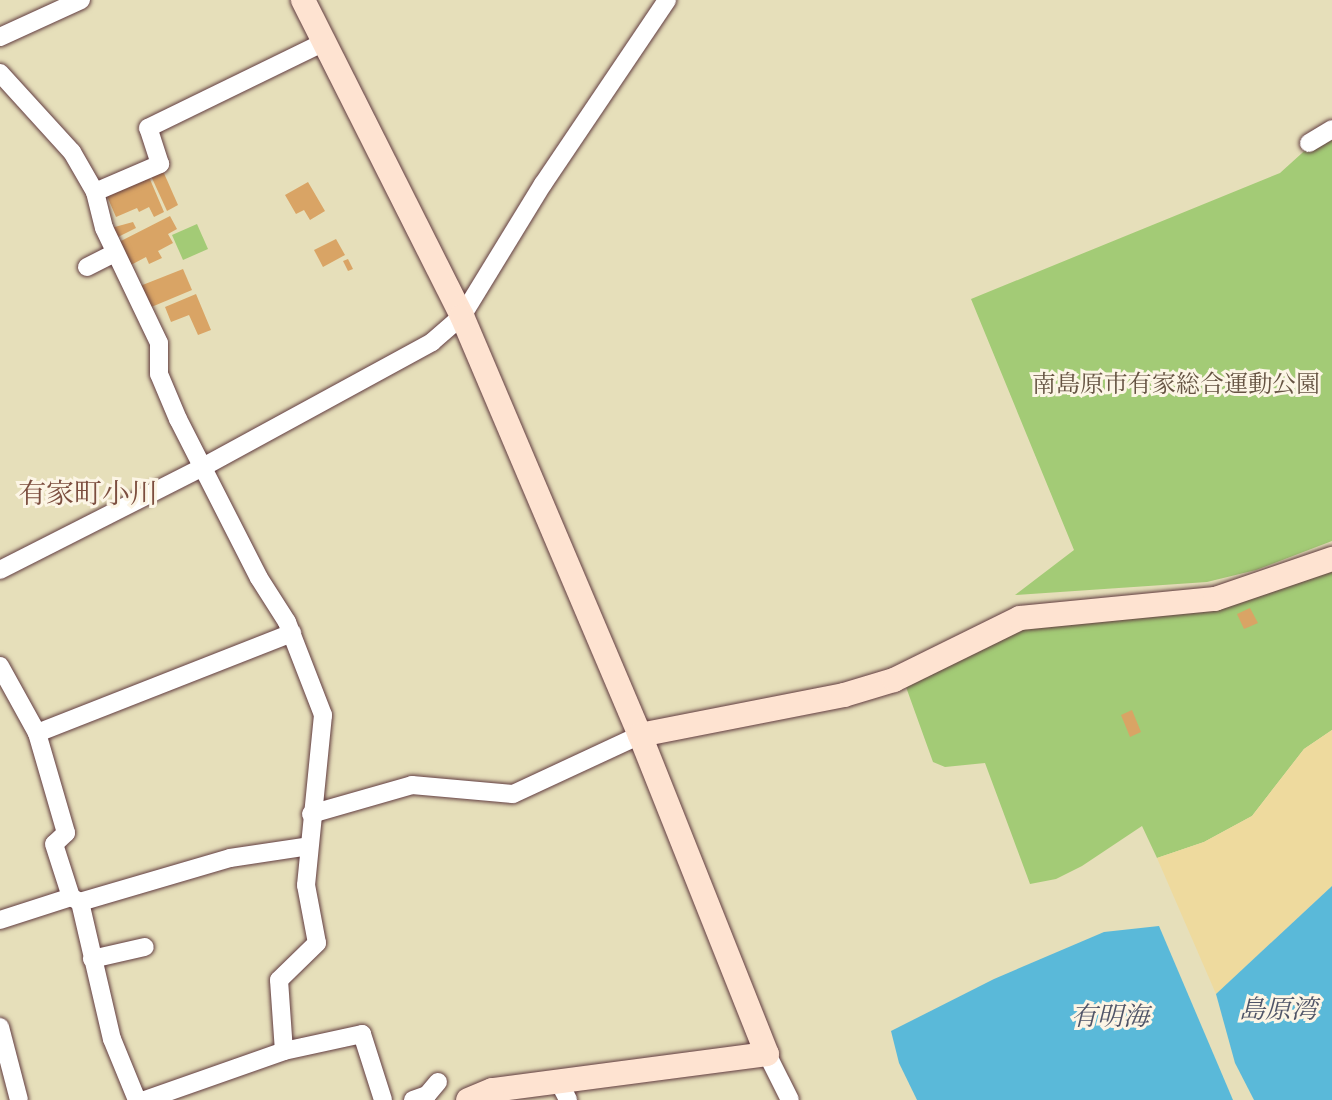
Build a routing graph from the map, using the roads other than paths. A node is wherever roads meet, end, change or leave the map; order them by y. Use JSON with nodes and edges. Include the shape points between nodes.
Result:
{"nodes":[{"id":1,"x":81,"y":0,"type":"edge"},
{"id":2,"x":303,"y":0,"type":"edge"},
{"id":3,"x":667,"y":0,"type":"edge"},
{"id":4,"x":0,"y":37,"type":"edge"},
{"id":5,"x":324,"y":42,"type":"junction"},
{"id":6,"x":0,"y":73,"type":"edge"},
{"id":7,"x":1332,"y":129,"type":"edge"},
{"id":8,"x":1309,"y":143,"type":"dead end"},
{"id":9,"x":95,"y":192,"type":"junction"},
{"id":10,"x":115,"y":253,"type":"junction"},
{"id":11,"x":87,"y":267,"type":"dead end"},
{"id":12,"x":462,"y":316,"type":"junction"},
{"id":13,"x":203,"y":467,"type":"junction"},
{"id":14,"x":1332,"y":559,"type":"edge"},
{"id":15,"x":0,"y":570,"type":"edge"},
{"id":16,"x":292,"y":633,"type":"junction"},
{"id":17,"x":0,"y":666,"type":"edge"},
{"id":18,"x":37,"y":733,"type":"junction"},
{"id":19,"x":639,"y":735,"type":"junction"},
{"id":20,"x":310,"y":814,"type":"junction"},
{"id":21,"x":309,"y":846,"type":"junction"},
{"id":22,"x":75,"y":900,"type":"junction"},
{"id":23,"x":0,"y":920,"type":"edge"},
{"id":24,"x":145,"y":947,"type":"dead end"},
{"id":25,"x":92,"y":959,"type":"junction"},
{"id":26,"x":0,"y":1027,"type":"edge"},
{"id":27,"x":284,"y":1051,"type":"junction"},
{"id":28,"x":767,"y":1054,"type":"junction"},
{"id":29,"x":438,"y":1082,"type":"dead end"},
{"id":30,"x":563,"y":1091,"type":"edge"},
{"id":31,"x":19,"y":1100,"type":"edge"},
{"id":32,"x":137,"y":1100,"type":"edge"},
{"id":33,"x":145,"y":1100,"type":"edge"},
{"id":34,"x":383,"y":1100,"type":"edge"},
{"id":35,"x":413,"y":1100,"type":"edge"},
{"id":36,"x":468,"y":1100,"type":"edge"},
{"id":37,"x":790,"y":1100,"type":"edge"}],
"edges":[{"from":1,"to":4,"type":"street"},
{"from":2,"to":5,"type":"street"},
{"from":3,"to":12,"type":"street","via":[[543,184]]},
{"from":5,"to":9,"type":"street","via":[[148,128],[160,164]]},
{"from":5,"to":12,"type":"street"},
{"from":6,"to":9,"type":"street","via":[[72,152]]},
{"from":7,"to":8,"type":"street"},
{"from":9,"to":10,"type":"street"},
{"from":10,"to":11,"type":"street"},
{"from":10,"to":13,"type":"street","via":[[159,343],[159,374]]},
{"from":12,"to":13,"type":"street","via":[[432,342]]},
{"from":12,"to":19,"type":"street"},
{"from":13,"to":15,"type":"street"},
{"from":13,"to":16,"type":"street"},
{"from":14,"to":19,"type":"street","via":[[1215,599],[1020,618],[894,680],[844,695]]},
{"from":16,"to":18,"type":"street"},
{"from":16,"to":20,"type":"street","via":[[323,715]]},
{"from":17,"to":18,"type":"street"},
{"from":18,"to":22,"type":"street","via":[[66,833],[54,844]]},
{"from":19,"to":20,"type":"street","via":[[513,794],[412,785]]},
{"from":19,"to":28,"type":"street"},
{"from":20,"to":21,"type":"street"},
{"from":21,"to":22,"type":"street","via":[[230,858]]},
{"from":21,"to":27,"type":"street","via":[[306,885],[317,943],[279,980]]},
{"from":22,"to":23,"type":"street"},
{"from":22,"to":25,"type":"street"},
{"from":24,"to":25,"type":"street"},
{"from":25,"to":32,"type":"street","via":[[112,1039]]},
{"from":26,"to":31,"type":"street"},
{"from":27,"to":33,"type":"street"},
{"from":27,"to":34,"type":"street","via":[[362,1034]]},
{"from":28,"to":30,"type":"street"},
{"from":28,"to":37,"type":"street"},
{"from":29,"to":35,"type":"street","via":[[427,1095]]},
{"from":30,"to":36,"type":"street","via":[[492,1090]]}]}
